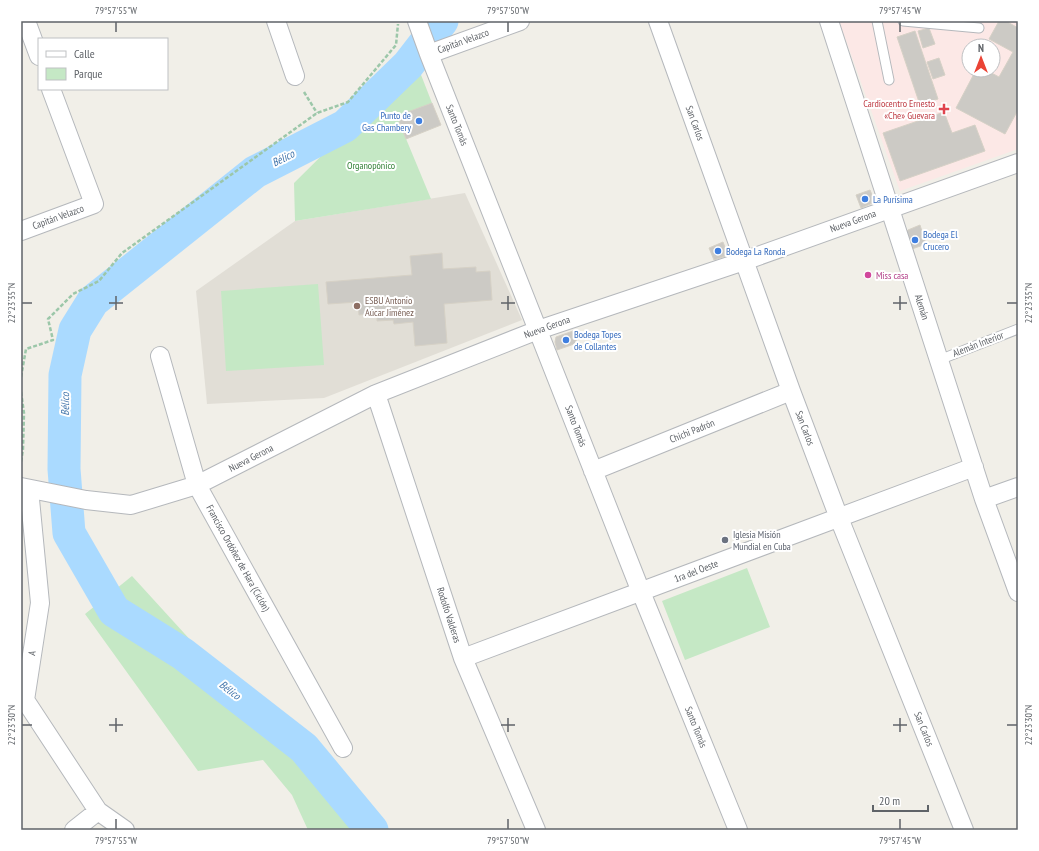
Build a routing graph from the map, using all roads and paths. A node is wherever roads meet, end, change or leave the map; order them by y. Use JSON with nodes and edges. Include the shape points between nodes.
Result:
{"nodes":[{"id":1,"x":26,"y":21,"type":"edge"},
{"id":2,"x":276,"y":21,"type":"edge"},
{"id":3,"x":400,"y":21,"type":"edge"},
{"id":4,"x":417,"y":21,"type":"edge"},
{"id":5,"x":520,"y":21,"type":"edge"},
{"id":6,"x":658,"y":21,"type":"edge"},
{"id":7,"x":829,"y":21,"type":"edge"},
{"id":8,"x":877,"y":21,"type":"edge"},
{"id":9,"x":903,"y":21,"type":"edge"},
{"id":10,"x":979,"y":28,"type":"dead end"},
{"id":11,"x":31,"y":49,"type":"edge"},
{"id":12,"x":429,"y":54,"type":"junction"},
{"id":13,"x":295,"y":76,"type":"joint"},
{"id":14,"x":889,"y":80,"type":"dead end"},
{"id":15,"x":51,"y":90,"type":"edge"},
{"id":16,"x":317,"y":113,"type":"junction"},
{"id":17,"x":1018,"y":163,"type":"edge"},
{"id":18,"x":890,"y":208,"type":"junction"},
{"id":19,"x":21,"y":231,"type":"edge"},
{"id":20,"x":744,"y":261,"type":"junction"},
{"id":21,"x":1018,"y":329,"type":"edge"},
{"id":22,"x":538,"y":330,"type":"junction"},
{"id":23,"x":160,"y":356,"type":"dead end"},
{"id":24,"x":939,"y":360,"type":"junction"},
{"id":25,"x":21,"y":377,"type":"edge"},
{"id":26,"x":21,"y":392,"type":"edge"},
{"id":27,"x":792,"y":392,"type":"junction"},
{"id":28,"x":376,"y":394,"type":"junction"},
{"id":29,"x":21,"y":462,"type":"edge"},
{"id":30,"x":974,"y":467,"type":"junction"},
{"id":31,"x":593,"y":471,"type":"junction"},
{"id":32,"x":197,"y":485,"type":"junction"},
{"id":33,"x":1018,"y":487,"type":"edge"},
{"id":34,"x":30,"y":489,"type":"edge"},
{"id":35,"x":984,"y":499,"type":"junction"},
{"id":36,"x":839,"y":518,"type":"junction"},
{"id":37,"x":641,"y":592,"type":"junction"},
{"id":38,"x":1018,"y":592,"type":"edge"},
{"id":39,"x":463,"y":658,"type":"junction"},
{"id":40,"x":23,"y":700,"type":"edge"},
{"id":41,"x":343,"y":748,"type":"dead end"},
{"id":42,"x":98,"y":811,"type":"junction"},
{"id":43,"x":74,"y":830,"type":"edge"},
{"id":44,"x":125,"y":830,"type":"edge"},
{"id":45,"x":536,"y":830,"type":"edge"},
{"id":46,"x":738,"y":830,"type":"edge"},
{"id":47,"x":964,"y":830,"type":"edge"}],
"edges":[{"from":1,"to":11,"type":"street"},
{"from":2,"to":13,"type":"street"},
{"from":3,"to":16,"type":"path","via":[[396,45],[348,102]]},
{"from":4,"to":12,"type":"street","name":"Santo Tomás"},
{"from":5,"to":12,"type":"street","name":"Capitán Velazco"},
{"from":6,"to":20,"type":"street","name":"San Carlos"},
{"from":7,"to":18,"type":"street","name":"Alemán"},
{"from":8,"to":14,"type":"lane"},
{"from":9,"to":10,"type":"lane"},
{"from":12,"to":22,"type":"street","name":"Santo Tomás"},
{"from":13,"to":16,"type":"path"},
{"from":15,"to":19,"type":"street","name":"Capitán Velazco","via":[[94,204]]},
{"from":16,"to":25,"type":"path","via":[[122,253],[99,281],[73,294],[48,319],[53,340],[26,349]]},
{"from":17,"to":18,"type":"street","name":"Nueva Gerona"},
{"from":18,"to":20,"type":"street","name":"Nueva Gerona"},
{"from":18,"to":24,"type":"street","name":"Alemán"},
{"from":20,"to":22,"type":"street","name":"Nueva Gerona"},
{"from":20,"to":27,"type":"street","name":"San Carlos"},
{"from":21,"to":24,"type":"lane","name":"Alemán Interior"},
{"from":22,"to":28,"type":"street","name":"Nueva Gerona"},
{"from":22,"to":31,"type":"street","name":"Santo Tomás"},
{"from":23,"to":32,"type":"street","name":"Francisco Ordóñez de Hara (Ciclón)"},
{"from":24,"to":30,"type":"street","name":"Alemán"},
{"from":26,"to":29,"type":"path","via":[[24,413]]},
{"from":27,"to":31,"type":"street","name":"Chichi Padrón"},
{"from":27,"to":36,"type":"street","name":"San Carlos"},
{"from":28,"to":32,"type":"street","name":"Nueva Gerona"},
{"from":28,"to":39,"type":"street","name":"Rodolfo Valderas"},
{"from":30,"to":35,"type":"street","name":"Alemán"},
{"from":30,"to":36,"type":"street","name":"1ra del Oeste"},
{"from":31,"to":37,"type":"street","name":"Santo Tomás"},
{"from":32,"to":34,"type":"street","name":"Nueva Gerona","via":[[131,505],[86,500]]},
{"from":32,"to":41,"type":"street","name":"Francisco Ordóñez de Hara (Ciclón)"},
{"from":33,"to":35,"type":"street"},
{"from":34,"to":40,"type":"street","name":"A","via":[[40,603]]},
{"from":35,"to":38,"type":"street","name":"Alemán"},
{"from":36,"to":37,"type":"street","name":"1ra del Oeste"},
{"from":36,"to":47,"type":"street","name":"San Carlos"},
{"from":37,"to":39,"type":"street","name":"1ra del Oeste"},
{"from":37,"to":46,"type":"street","name":"Santo Tomás"},
{"from":39,"to":45,"type":"street","name":"Rodolfo Valderas"},
{"from":40,"to":42,"type":"street","name":"A"},
{"from":42,"to":43,"type":"street"},
{"from":42,"to":44,"type":"street","name":"A"}]}
